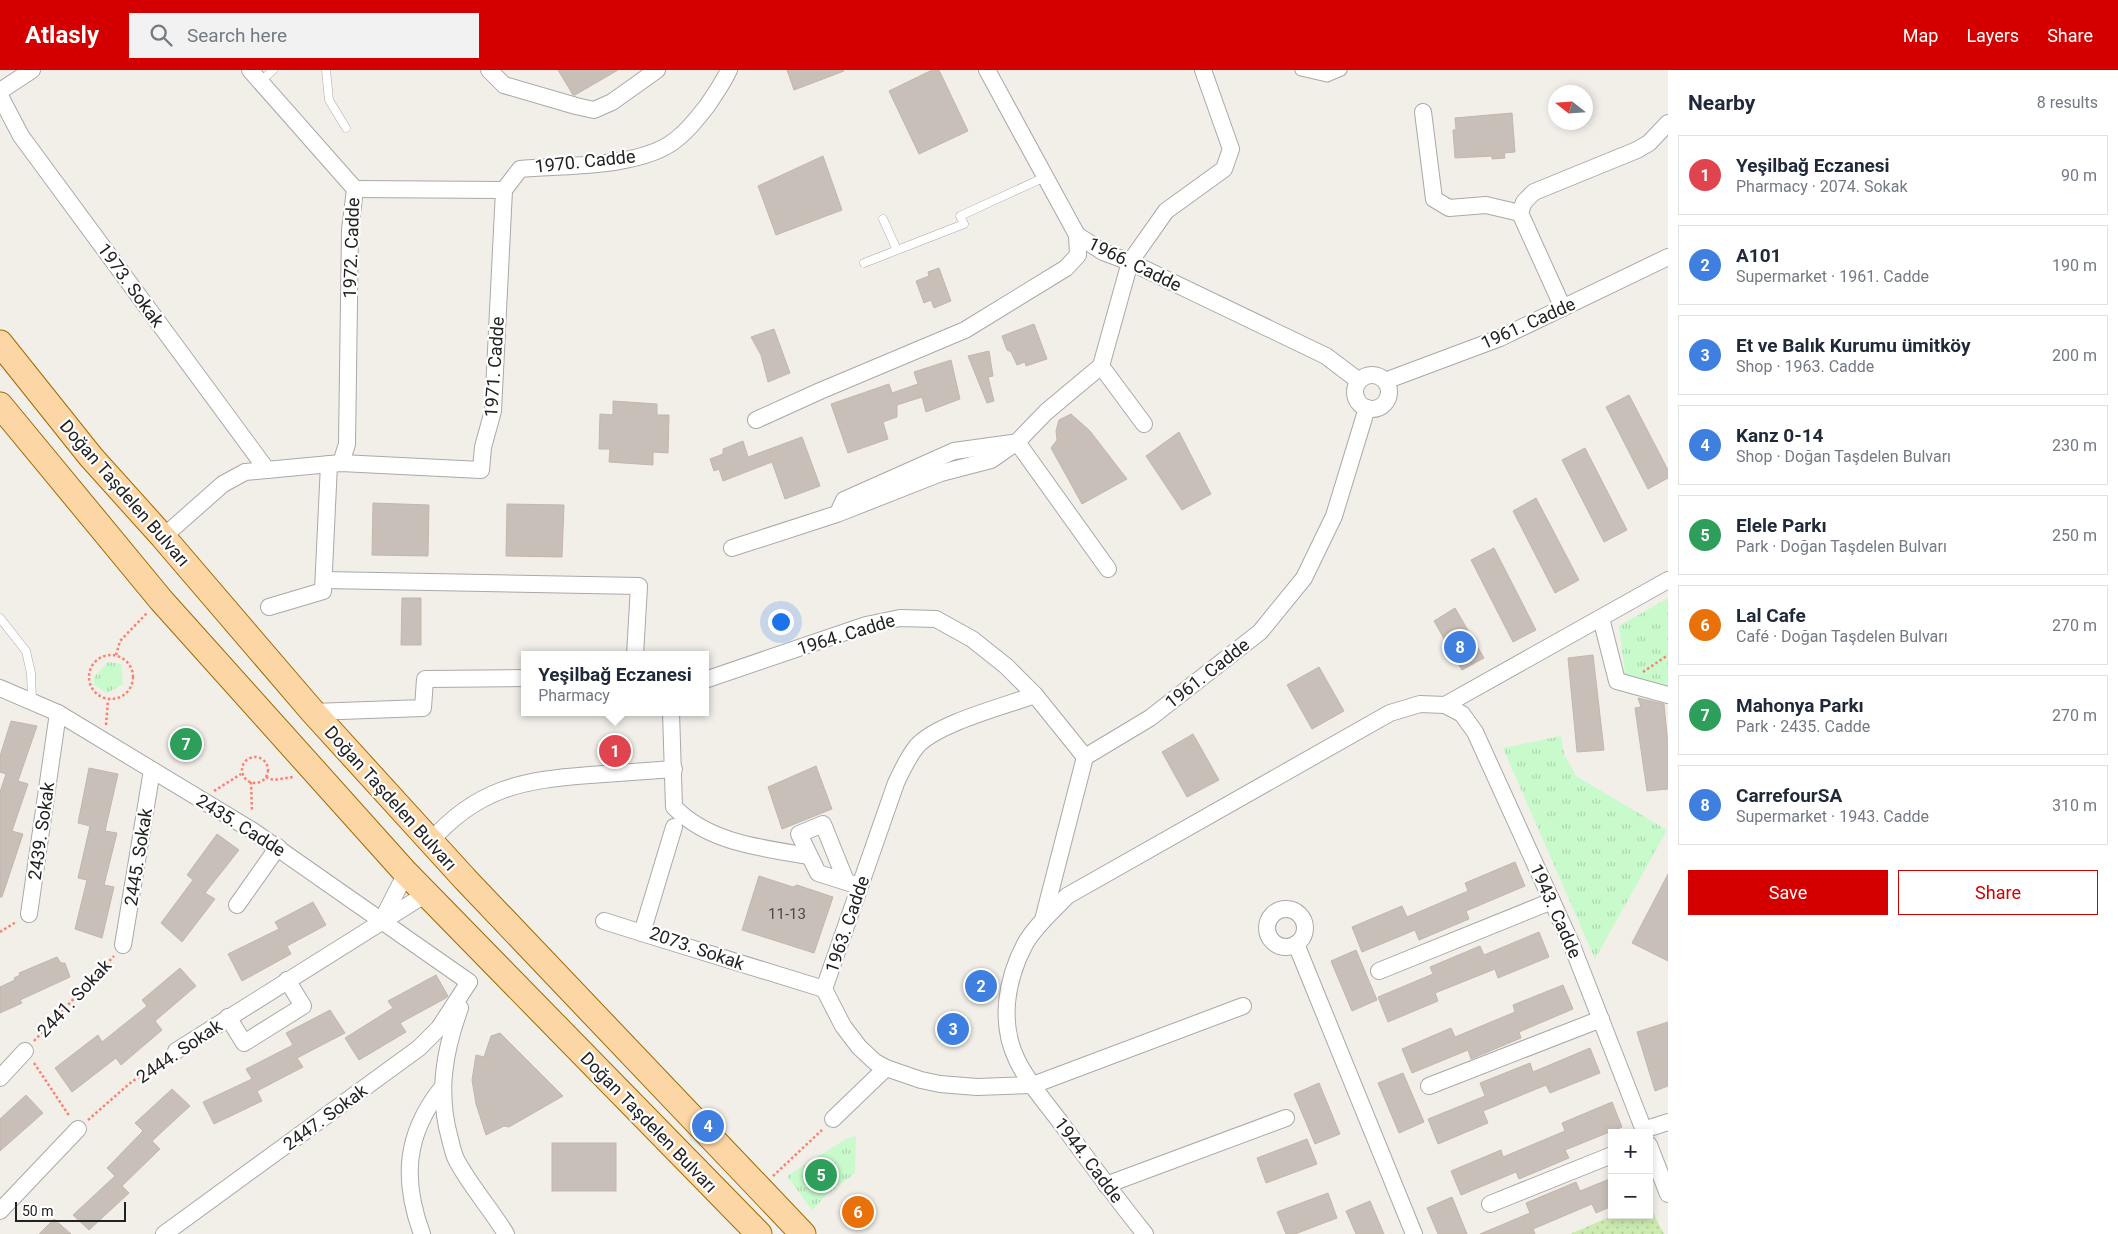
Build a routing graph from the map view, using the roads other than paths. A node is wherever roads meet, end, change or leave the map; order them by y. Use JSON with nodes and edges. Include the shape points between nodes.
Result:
{"nodes":[{"id":1,"x":32,"y":70,"type":"edge"},
{"id":2,"x":273,"y":70,"type":"edge"},
{"id":3,"x":326,"y":70,"type":"edge"},
{"id":4,"x":489,"y":70,"type":"edge"},
{"id":5,"x":657,"y":70,"type":"edge"},
{"id":6,"x":729,"y":70,"type":"edge"},
{"id":7,"x":987,"y":70,"type":"edge"},
{"id":8,"x":1203,"y":70,"type":"edge"},
{"id":9,"x":1301,"y":70,"type":"edge"},
{"id":10,"x":1341,"y":70,"type":"edge"},
{"id":11,"x":255,"y":76,"type":"edge"},
{"id":12,"x":0,"y":91,"type":"edge"},
{"id":13,"x":0,"y":96,"type":"edge"},
{"id":14,"x":1423,"y":112,"type":"dead end"},
{"id":15,"x":1668,"y":123,"type":"edge"},
{"id":16,"x":346,"y":128,"type":"dead end"},
{"id":17,"x":1045,"y":177,"type":"junction"},
{"id":18,"x":355,"y":190,"type":"junction"},
{"id":19,"x":504,"y":190,"type":"junction"},
{"id":20,"x":1520,"y":213,"type":"junction"},
{"id":21,"x":883,"y":219,"type":"dead end"},
{"id":22,"x":1077,"y":236,"type":"junction"},
{"id":23,"x":897,"y":250,"type":"junction"},
{"id":24,"x":1668,"y":257,"type":"edge"},
{"id":25,"x":864,"y":262,"type":"dead end"},
{"id":26,"x":1130,"y":262,"type":"junction"},
{"id":27,"x":1563,"y":308,"type":"junction"},
{"id":28,"x":0,"y":343,"type":"edge"},
{"id":29,"x":1101,"y":366,"type":"junction"},
{"id":30,"x":1359,"y":381,"type":"junction"},
{"id":31,"x":1385,"y":381,"type":"junction"},
{"id":32,"x":0,"y":405,"type":"edge"},
{"id":33,"x":1367,"y":408,"type":"junction"},
{"id":34,"x":756,"y":420,"type":"dead end"},
{"id":35,"x":1144,"y":424,"type":"dead end"},
{"id":36,"x":1017,"y":442,"type":"junction"},
{"id":37,"x":335,"y":464,"type":"junction"},
{"id":38,"x":267,"y":470,"type":"junction"},
{"id":39,"x":163,"y":537,"type":"junction"},
{"id":40,"x":732,"y":548,"type":"dead end"},
{"id":41,"x":1108,"y":569,"type":"dead end"},
{"id":42,"x":324,"y":580,"type":"junction"},
{"id":43,"x":1668,"y":580,"type":"edge"},
{"id":44,"x":268,"y":607,"type":"dead end"},
{"id":45,"x":0,"y":618,"type":"edge"},
{"id":46,"x":1601,"y":618,"type":"junction"},
{"id":47,"x":7,"y":627,"type":"junction"},
{"id":48,"x":0,"y":632,"type":"edge"},
{"id":49,"x":635,"y":651,"type":"edge"},
{"id":50,"x":521,"y":678,"type":"edge"},
{"id":51,"x":709,"y":679,"type":"edge"},
{"id":52,"x":2,"y":691,"type":"edge"},
{"id":53,"x":1035,"y":695,"type":"junction"},
{"id":54,"x":1668,"y":695,"type":"edge"},
{"id":55,"x":32,"y":701,"type":"junction"},
{"id":56,"x":1445,"y":705,"type":"junction"},
{"id":57,"x":313,"y":712,"type":"junction"},
{"id":58,"x":58,"y":713,"type":"junction"},
{"id":59,"x":671,"y":716,"type":"edge"},
{"id":60,"x":1085,"y":757,"type":"junction"},
{"id":61,"x":674,"y":769,"type":"junction"},
{"id":62,"x":152,"y":770,"type":"junction"},
{"id":63,"x":674,"y":827,"type":"dead end"},
{"id":64,"x":430,"y":842,"type":"junction"},
{"id":65,"x":278,"y":847,"type":"junction"},
{"id":66,"x":809,"y":856,"type":"junction"},
{"id":67,"x":406,"y":873,"type":"junction"},
{"id":68,"x":852,"y":883,"type":"junction"},
{"id":69,"x":426,"y":894,"type":"junction"},
{"id":70,"x":1552,"y":901,"type":"junction"},
{"id":71,"x":237,"y":905,"type":"dead end"},
{"id":72,"x":29,"y":914,"type":"road end"},
{"id":73,"x":382,"y":920,"type":"junction"},
{"id":74,"x":1042,"y":921,"type":"junction"},
{"id":75,"x":604,"y":922,"type":"dead end"},
{"id":76,"x":642,"y":933,"type":"junction"},
{"id":77,"x":1296,"y":944,"type":"dead end"},
{"id":78,"x":123,"y":945,"type":"road end"},
{"id":79,"x":1379,"y":971,"type":"dead end"},
{"id":80,"x":287,"y":980,"type":"junction"},
{"id":81,"x":470,"y":982,"type":"junction"},
{"id":82,"x":824,"y":989,"type":"junction"},
{"id":83,"x":1243,"y":1006,"type":"dead end"},
{"id":84,"x":228,"y":1018,"type":"junction"},
{"id":85,"x":1601,"y":1019,"type":"junction"},
{"id":86,"x":25,"y":1051,"type":"road end"},
{"id":87,"x":176,"y":1051,"type":"road end"},
{"id":88,"x":886,"y":1068,"type":"junction"},
{"id":89,"x":0,"y":1078,"type":"edge"},
{"id":90,"x":1033,"y":1085,"type":"junction"},
{"id":91,"x":1429,"y":1086,"type":"dead end"},
{"id":92,"x":441,"y":1088,"type":"junction"},
{"id":93,"x":1286,"y":1118,"type":"dead end"},
{"id":94,"x":833,"y":1119,"type":"road end"},
{"id":95,"x":1668,"y":1122,"type":"edge"},
{"id":96,"x":78,"y":1129,"type":"road end"},
{"id":97,"x":1643,"y":1129,"type":"edge"},
{"id":98,"x":1653,"y":1132,"type":"edge"},
{"id":99,"x":1653,"y":1154,"type":"edge"},
{"id":100,"x":1608,"y":1157,"type":"edge"},
{"id":101,"x":1106,"y":1185,"type":"junction"},
{"id":102,"x":1668,"y":1194,"type":"edge"},
{"id":103,"x":1490,"y":1204,"type":"dead end"},
{"id":104,"x":0,"y":1210,"type":"edge"},
{"id":105,"x":164,"y":1234,"type":"edge"},
{"id":106,"x":422,"y":1234,"type":"edge"},
{"id":107,"x":506,"y":1234,"type":"edge"},
{"id":108,"x":759,"y":1234,"type":"edge"},
{"id":109,"x":803,"y":1234,"type":"edge"},
{"id":110,"x":1145,"y":1234,"type":"edge"},
{"id":111,"x":1414,"y":1234,"type":"edge"}],
"edges":[{"from":1,"to":12,"type":"street"},
{"from":2,"to":11,"type":"lane"},
{"from":3,"to":16,"type":"lane","via":[[329,100]]},
{"from":4,"to":5,"type":"street","via":[[504,85],[594,110],[612,102]]},
{"from":6,"to":19,"type":"street","name":"1970. Cadde","via":[[693,124],[669,144],[637,158],[520,169]]},
{"from":7,"to":17,"type":"street","name":"1966. Cadde"},
{"from":8,"to":26,"type":"street","via":[[1231,149],[1224,169],[1166,211]]},
{"from":9,"to":10,"type":"street","via":[[1327,76]]},
{"from":11,"to":18,"type":"street","name":"1972. Cadde"},
{"from":13,"to":38,"type":"street","name":"1973. Sokak","via":[[21,136]]},
{"from":14,"to":20,"type":"street","via":[[1434,199],[1449,208],[1486,205]]},
{"from":15,"to":20,"type":"street","via":[[1636,150],[1534,192],[1524,202]]},
{"from":17,"to":22,"type":"street","name":"1966. Cadde"},
{"from":17,"to":23,"type":"lane","via":[[960,216],[964,224]]},
{"from":18,"to":19,"type":"street"},
{"from":18,"to":37,"type":"street","name":"1972. Cadde","via":[[350,230],[347,444]]},
{"from":19,"to":37,"type":"street","name":"1971. Cadde","via":[[493,411],[483,447],[481,470]]},
{"from":20,"to":27,"type":"street"},
{"from":21,"to":23,"type":"lane"},
{"from":22,"to":26,"type":"street","name":"1966. Cadde","via":[[1103,252]]},
{"from":22,"to":34,"type":"street","via":[[1078,255],[1066,268],[965,330]]},
{"from":23,"to":25,"type":"lane"},
{"from":24,"to":27,"type":"street","name":"1961. Cadde"},
{"from":26,"to":29,"type":"street"},
{"from":26,"to":30,"type":"street","name":"1966. Cadde","via":[[1326,356]]},
{"from":27,"to":31,"type":"street","name":"1961. Cadde","via":[[1500,338]]},
{"from":28,"to":39,"type":"main road","name":"Doğan Taşdelen Bulvarı","via":[[91,458]]},
{"from":29,"to":35,"type":"street"},
{"from":29,"to":36,"type":"street","via":[[1046,412]]},
{"from":30,"to":31,"type":"street","via":[[1375,376]]},
{"from":30,"to":33,"type":"street","via":[[1356,397]]},
{"from":31,"to":33,"type":"street","via":[[1389,391],[1386,402],[1377,408]]},
{"from":32,"to":67,"type":"main road","name":"Doğan Taşdelen Bulvarı","via":[[160,600]]},
{"from":33,"to":60,"type":"street","name":"1961. Cadde","via":[[1334,516],[1304,578],[1260,632],[1150,718]]},
{"from":36,"to":40,"type":"street","via":[[954,451],[844,500],[837,514]]},
{"from":36,"to":41,"type":"street"},
{"from":37,"to":38,"type":"street","name":"1971. Cadde"},
{"from":37,"to":42,"type":"street","name":"1972. Cadde"},
{"from":38,"to":39,"type":"street","name":"1971. Cadde","via":[[246,472],[223,484]]},
{"from":39,"to":57,"type":"main road","name":"Doğan Taşdelen Bulvarı"},
{"from":42,"to":44,"type":"street","via":[[324,591]]},
{"from":42,"to":49,"type":"street","via":[[639,586]]},
{"from":43,"to":46,"type":"street"},
{"from":45,"to":47,"type":"lane"},
{"from":46,"to":54,"type":"street","via":[[1617,681]]},
{"from":46,"to":56,"type":"street"},
{"from":47,"to":48,"type":"lane"},
{"from":47,"to":55,"type":"lane","via":[[26,651]]},
{"from":50,"to":57,"type":"street","via":[[425,679],[423,708]]},
{"from":51,"to":53,"type":"street","name":"1964. Cadde","via":[[866,625],[918,617],[936,619],[972,639]]},
{"from":52,"to":55,"type":"street","name":"2435. Cadde"},
{"from":53,"to":60,"type":"street","name":"1964. Cadde"},
{"from":53,"to":68,"type":"street","name":"1963. Cadde","via":[[948,726],[918,745],[901,772]]},
{"from":55,"to":58,"type":"street","name":"2435. Cadde"},
{"from":56,"to":70,"type":"street","name":"1943. Cadde","via":[[1462,714],[1475,732]]},
{"from":56,"to":74,"type":"street","via":[[1420,704],[1390,713],[1067,896]]},
{"from":57,"to":64,"type":"main road","name":"Doğan Taşdelen Bulvarı"},
{"from":58,"to":62,"type":"street","name":"2435. Cadde"},
{"from":58,"to":72,"type":"street","name":"2439. Sokak"},
{"from":59,"to":61,"type":"street"},
{"from":60,"to":74,"type":"street"},
{"from":61,"to":64,"type":"street","via":[[525,782],[489,795],[464,809]]},
{"from":61,"to":66,"type":"street","via":[[674,807],[686,818],[731,840]]},
{"from":62,"to":65,"type":"street","name":"2435. Cadde"},
{"from":62,"to":78,"type":"street","name":"2445. Sokak"},
{"from":63,"to":76,"type":"street","name":"2073. Sokak"},
{"from":64,"to":67,"type":"main road","via":[[417,854]]},
{"from":64,"to":69,"type":"main road","via":[[436,865]]},
{"from":64,"to":109,"type":"main road","name":"Doğan Taşdelen Bulvarı"},
{"from":65,"to":71,"type":"street"},
{"from":65,"to":73,"type":"street","name":"2435. Cadde"},
{"from":66,"to":68,"type":"street","via":[[818,873]]},
{"from":66,"to":68,"type":"street","via":[[799,834],[823,824]]},
{"from":67,"to":69,"type":"main road","name":"Doğan Taşdelen Bulvarı"},
{"from":67,"to":73,"type":"street"},
{"from":68,"to":82,"type":"street","name":"1963. Cadde"},
{"from":69,"to":73,"type":"street","name":"2444. Sokak"},
{"from":69,"to":108,"type":"main road","name":"Doğan Taşdelen Bulvarı"},
{"from":70,"to":79,"type":"street"},
{"from":70,"to":85,"type":"street","name":"1943. Cadde"},
{"from":73,"to":80,"type":"street","name":"2444. Sokak"},
{"from":73,"to":81,"type":"street","name":"2435. Cadde"},
{"from":74,"to":90,"type":"street","name":"1944. Cadde","via":[[1026,944],[1013,976],[1006,1006],[1008,1034],[1017,1061]]},
{"from":75,"to":76,"type":"street"},
{"from":76,"to":82,"type":"street","name":"2073. Sokak"},
{"from":77,"to":111,"type":"street"},
{"from":80,"to":84,"type":"street","name":"2444. Sokak"},
{"from":80,"to":84,"type":"street","via":[[303,1006],[244,1043]]},
{"from":81,"to":92,"type":"street","via":[[447,1049]]},
{"from":81,"to":105,"type":"street","name":"2447. Sokak","via":[[439,1028],[419,1048]]},
{"from":82,"to":88,"type":"street","name":"1963. Cadde","via":[[843,1026],[859,1047]]},
{"from":83,"to":90,"type":"street","name":"1963. Cadde"},
{"from":84,"to":87,"type":"street","name":"2444. Sokak"},
{"from":85,"to":91,"type":"street"},
{"from":85,"to":97,"type":"street","name":"1943. Cadde"},
{"from":86,"to":89,"type":"street"},
{"from":88,"to":90,"type":"street","name":"1963. Cadde","via":[[921,1080],[960,1086]]},
{"from":88,"to":94,"type":"street"},
{"from":90,"to":101,"type":"street","name":"1944. Cadde"},
{"from":92,"to":106,"type":"street","via":[[417,1129],[411,1156],[409,1184]]},
{"from":92,"to":107,"type":"street","via":[[446,1127],[455,1158]]},
{"from":93,"to":101,"type":"street"},
{"from":95,"to":98,"type":"street"},
{"from":96,"to":104,"type":"street"},
{"from":99,"to":102,"type":"street","name":"1943. Cadde"},
{"from":100,"to":103,"type":"street"},
{"from":101,"to":110,"type":"street","name":"1944. Cadde"}]}
